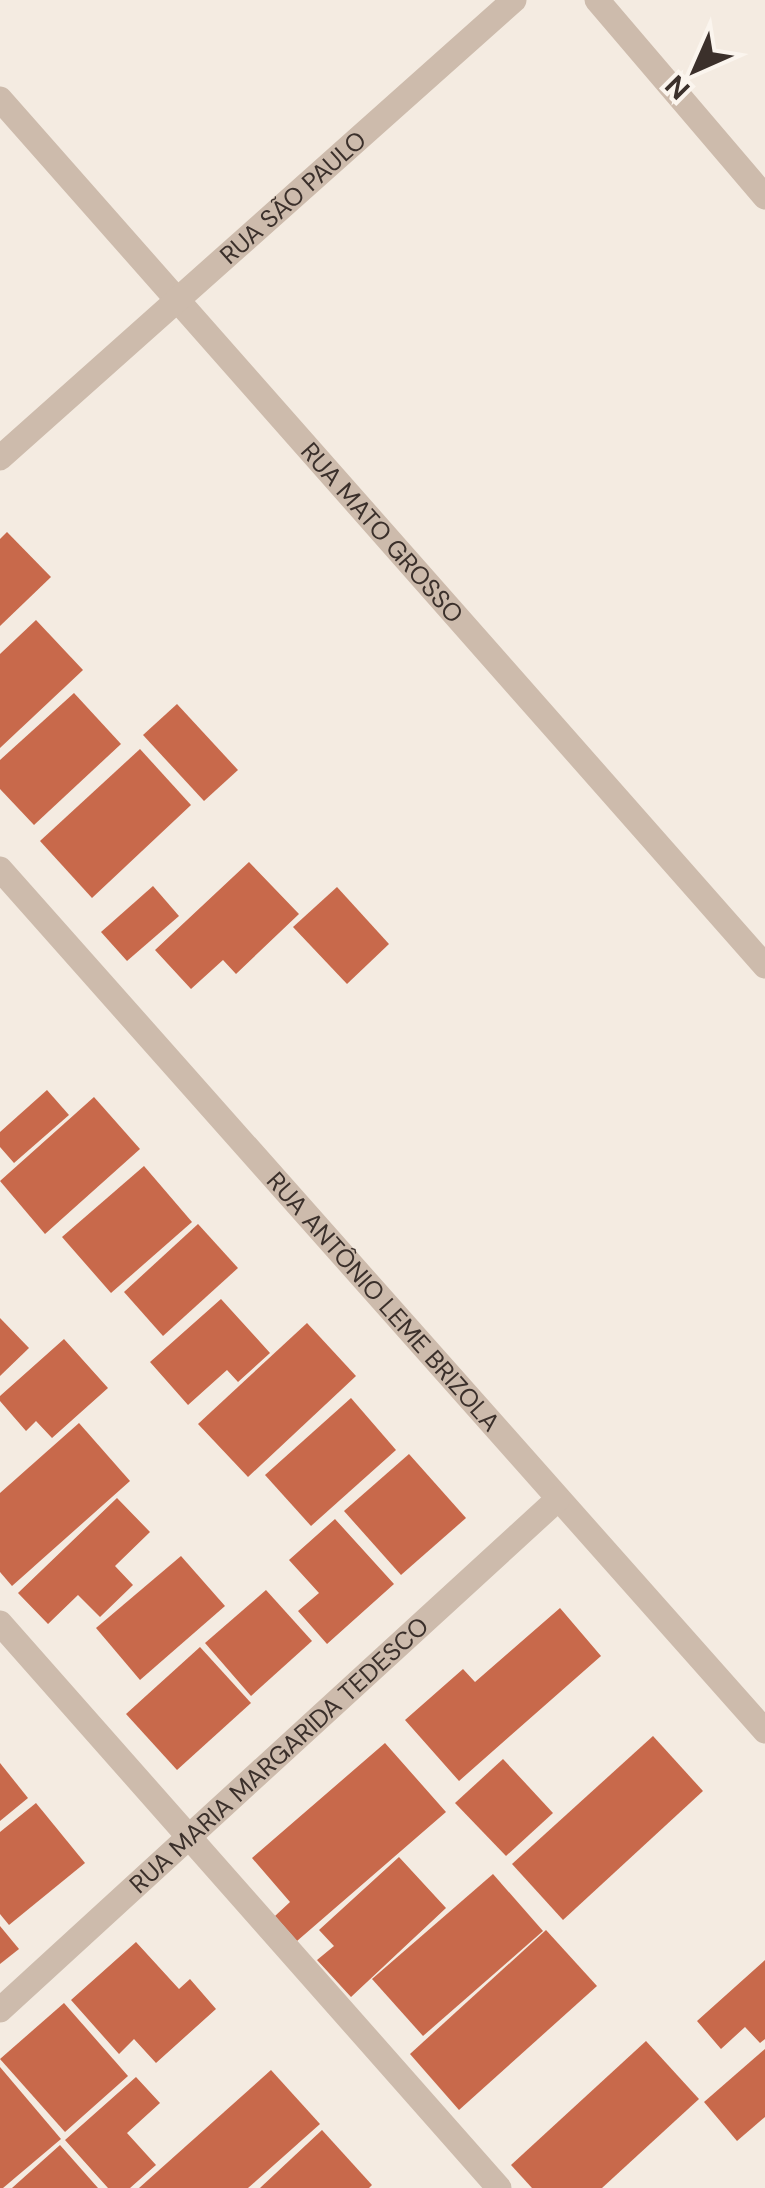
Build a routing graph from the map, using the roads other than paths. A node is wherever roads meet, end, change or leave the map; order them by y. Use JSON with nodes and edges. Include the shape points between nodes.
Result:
{"nodes":[{"id":1,"x":514,"y":0,"type":"edge"},
{"id":2,"x":597,"y":0,"type":"edge"},
{"id":3,"x":0,"y":99,"type":"edge"},
{"id":4,"x":765,"y":197,"type":"edge"},
{"id":5,"x":178,"y":300,"type":"junction"},
{"id":6,"x":0,"y":458,"type":"edge"},
{"id":7,"x":0,"y":869,"type":"edge"},
{"id":8,"x":765,"y":966,"type":"edge"},
{"id":9,"x":558,"y":1499,"type":"junction"},
{"id":10,"x":0,"y":1623,"type":"edge"},
{"id":11,"x":765,"y":1731,"type":"edge"},
{"id":12,"x":189,"y":1837,"type":"junction"},
{"id":13,"x":0,"y":2010,"type":"edge"},
{"id":14,"x":499,"y":2188,"type":"edge"}],
"edges":[{"from":1,"to":5,"type":"street","name":"RUA SÃO PAULO"},
{"from":2,"to":4,"type":"street"},
{"from":3,"to":5,"type":"street","name":"RUA MATO GROSSO"},
{"from":5,"to":6,"type":"street","name":"RUA SÃO PAULO"},
{"from":5,"to":8,"type":"street","name":"RUA MATO GROSSO"},
{"from":7,"to":9,"type":"street","name":"RUA ANTÔNIO LEME BRIZOLA"},
{"from":9,"to":11,"type":"street","name":"RUA ANTÔNIO LEME BRIZOLA"},
{"from":9,"to":12,"type":"street","name":"RUA MARIA MARGARIDA TEDESCO"},
{"from":10,"to":12,"type":"street"},
{"from":12,"to":13,"type":"street","name":"RUA MARIA MARGARIDA TEDESCO"},
{"from":12,"to":14,"type":"street"}]}
